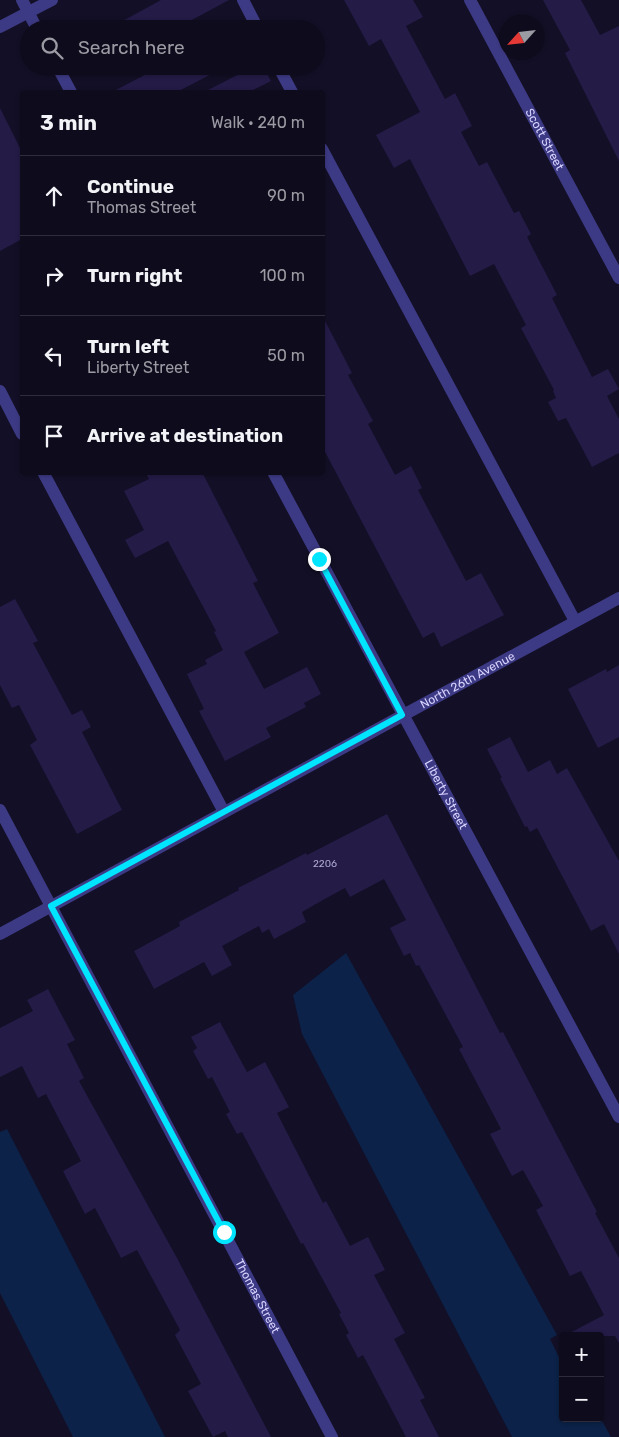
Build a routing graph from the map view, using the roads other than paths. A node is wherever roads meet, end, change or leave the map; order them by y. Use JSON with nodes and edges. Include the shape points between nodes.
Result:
{"nodes":[{"id":1,"x":22,"y":0,"type":"edge"},
{"id":2,"x":52,"y":0,"type":"edge"},
{"id":3,"x":243,"y":0,"type":"edge"},
{"id":4,"x":470,"y":0,"type":"edge"},
{"id":5,"x":28,"y":13,"type":"junction"},
{"id":6,"x":32,"y":20,"type":"edge"},
{"id":7,"x":253,"y":20,"type":"edge"},
{"id":8,"x":0,"y":27,"type":"edge"},
{"id":9,"x":62,"y":75,"type":"edge"},
{"id":10,"x":283,"y":75,"type":"edge"},
{"id":11,"x":70,"y":90,"type":"edge"},
{"id":12,"x":291,"y":90,"type":"edge"},
{"id":13,"x":325,"y":155,"type":"edge"},
{"id":14,"x":619,"y":278,"type":"edge"},
{"id":15,"x":0,"y":392,"type":"edge"},
{"id":16,"x":20,"y":430,"type":"edge"},
{"id":17,"x":45,"y":475,"type":"edge"},
{"id":18,"x":275,"y":475,"type":"edge"},
{"id":19,"x":619,"y":598,"type":"edge"},
{"id":20,"x":575,"y":621,"type":"junction"},
{"id":21,"x":402,"y":715,"type":"junction"},
{"id":22,"x":0,"y":810,"type":"edge"},
{"id":23,"x":224,"y":812,"type":"junction"},
{"id":24,"x":51,"y":906,"type":"junction"},
{"id":25,"x":0,"y":934,"type":"edge"},
{"id":26,"x":619,"y":1117,"type":"edge"},
{"id":27,"x":332,"y":1437,"type":"edge"}],
"edges":[{"from":1,"to":5,"type":"street"},
{"from":2,"to":5,"type":"street"},
{"from":3,"to":7,"type":"street"},
{"from":4,"to":14,"type":"street","name":"Scott Street"},
{"from":5,"to":6,"type":"street"},
{"from":5,"to":8,"type":"street"},
{"from":9,"to":11,"type":"street"},
{"from":10,"to":12,"type":"street"},
{"from":13,"to":20,"type":"street"},
{"from":15,"to":16,"type":"street"},
{"from":17,"to":23,"type":"street"},
{"from":18,"to":21,"type":"street","name":"Liberty Street"},
{"from":19,"to":20,"type":"street","name":"North 26th Avenue"},
{"from":20,"to":21,"type":"street","name":"North 26th Avenue"},
{"from":21,"to":23,"type":"street","name":"North 26th Avenue"},
{"from":21,"to":26,"type":"street","name":"Liberty Street"},
{"from":22,"to":24,"type":"street","name":"Thomas Street"},
{"from":23,"to":24,"type":"street","name":"North 26th Avenue"},
{"from":24,"to":25,"type":"street","name":"North 26th Avenue"},
{"from":24,"to":27,"type":"street","name":"Thomas Street"}]}
